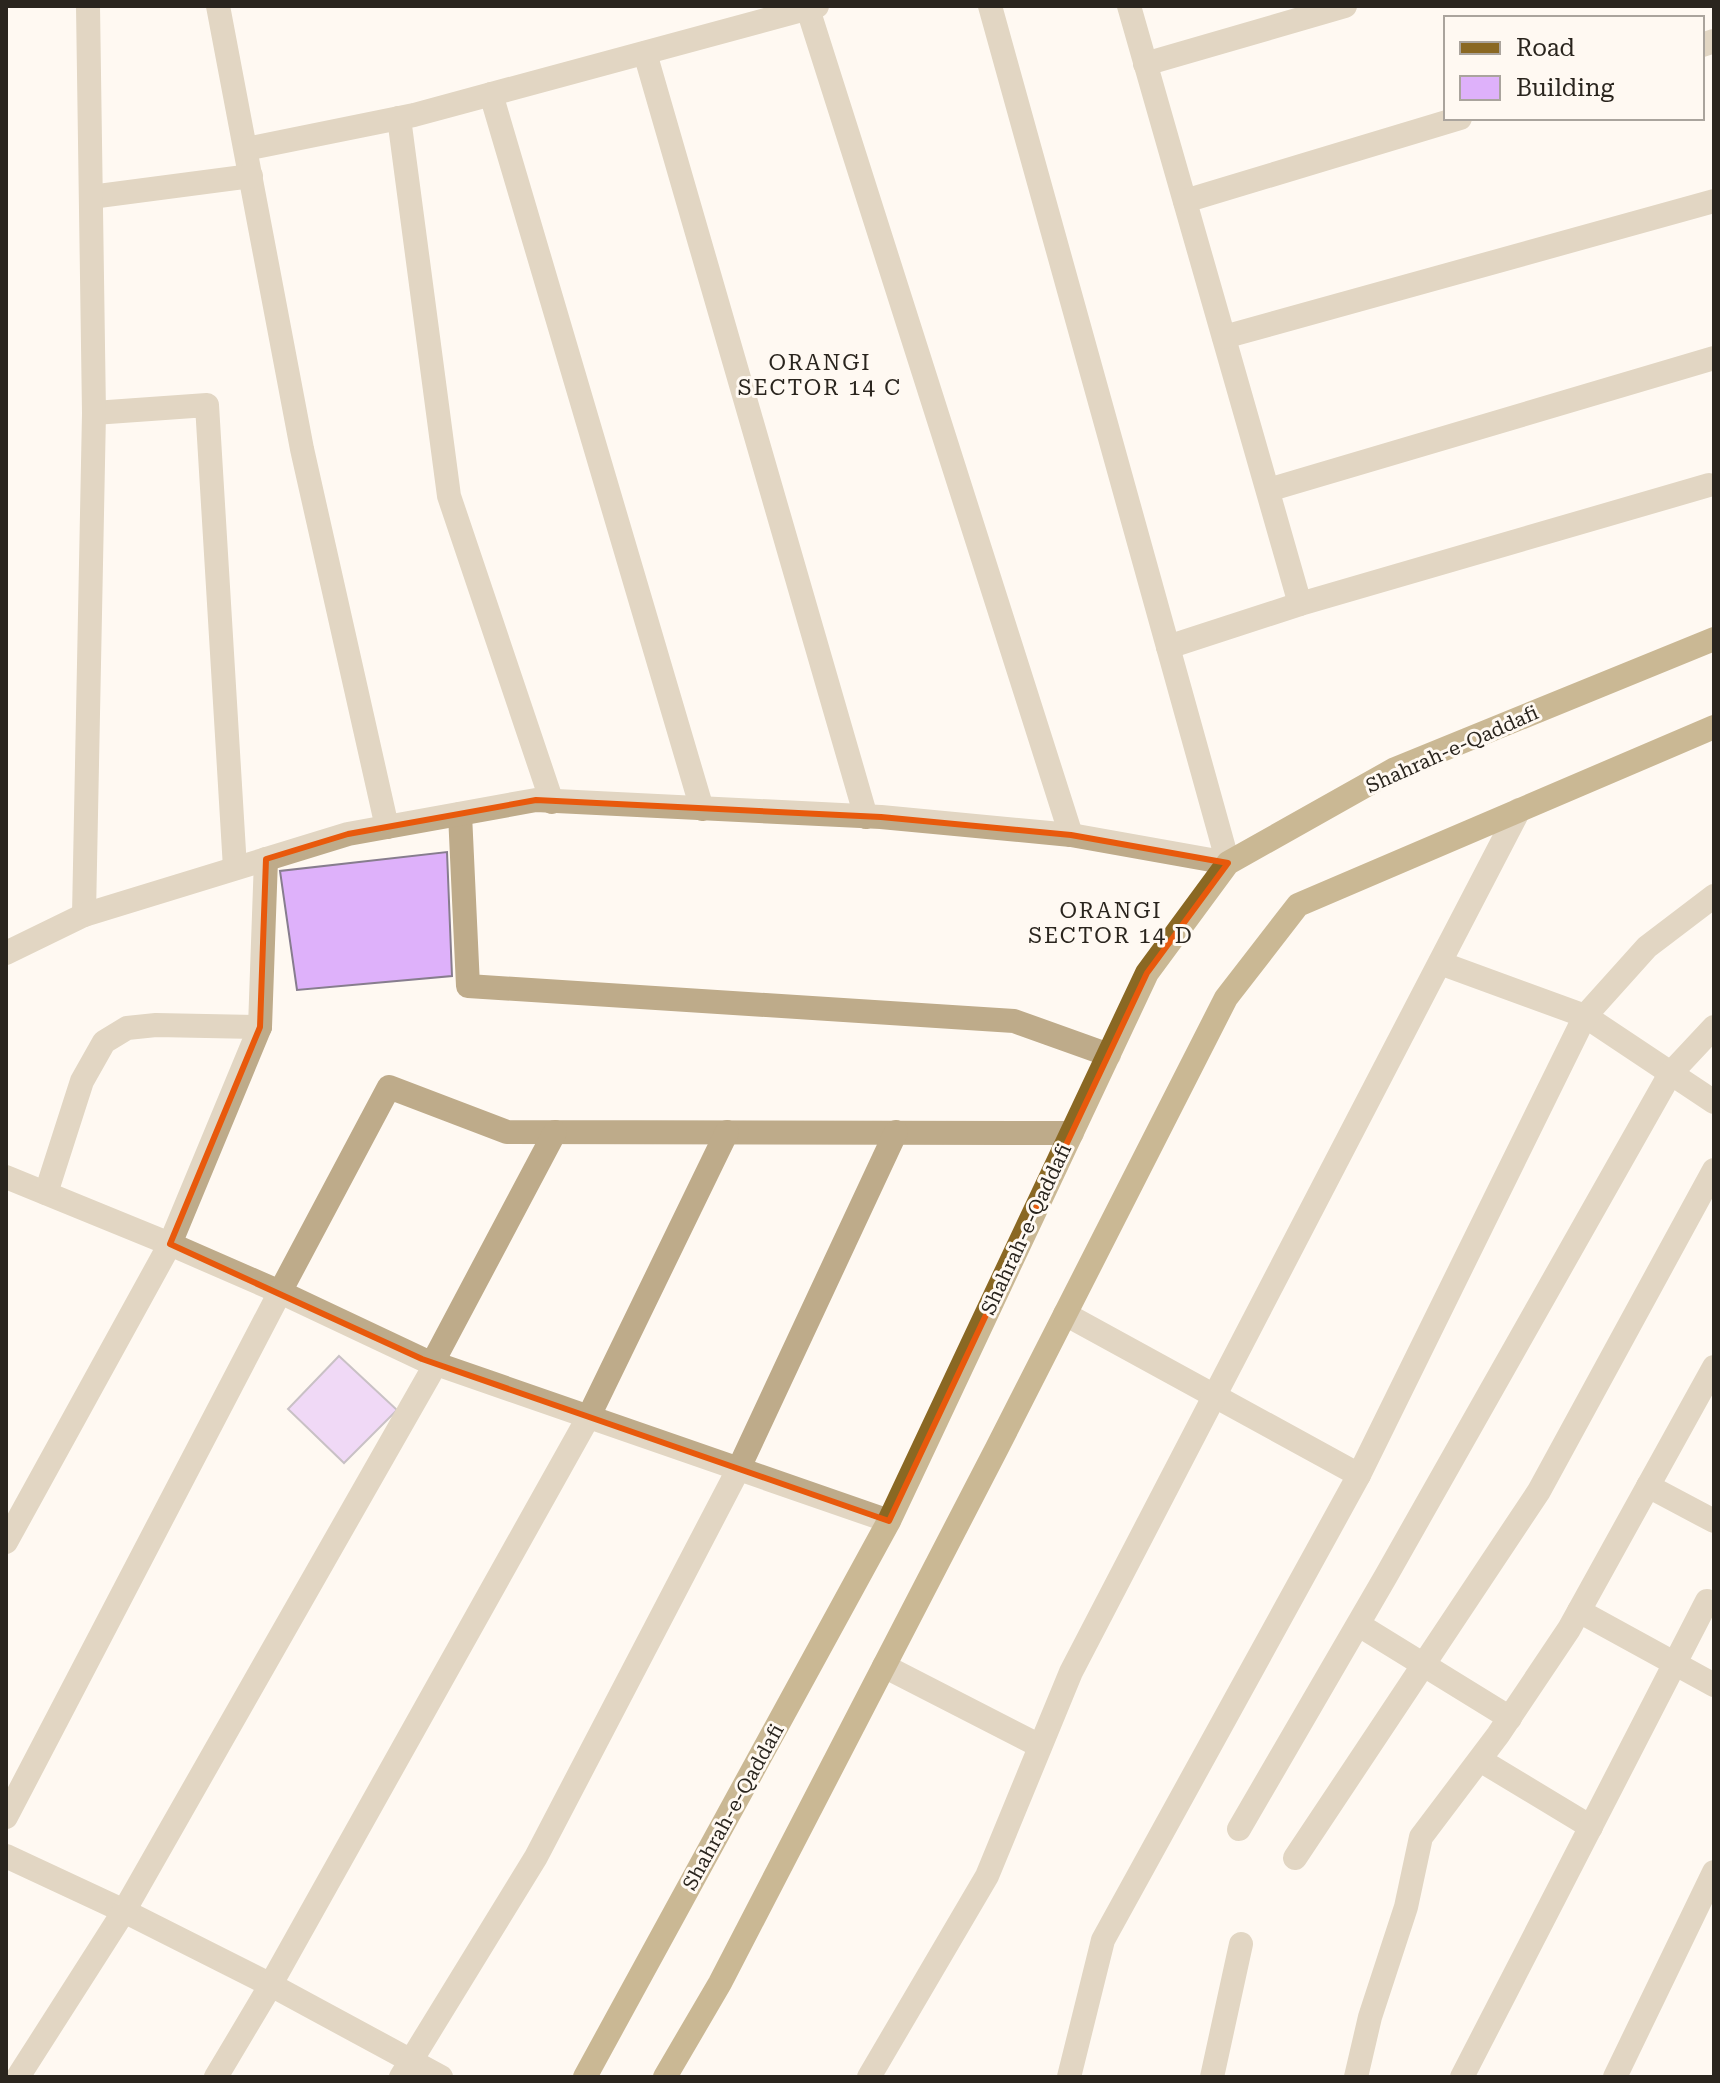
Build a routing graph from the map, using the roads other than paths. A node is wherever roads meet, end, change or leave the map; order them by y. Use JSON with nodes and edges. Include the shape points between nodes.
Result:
{"nodes":[{"id":1,"x":88,"y":6,"type":"edge"},
{"id":2,"x":218,"y":6,"type":"edge"},
{"id":3,"x":990,"y":6,"type":"edge"},
{"id":4,"x":1129,"y":6,"type":"edge"},
{"id":5,"x":1345,"y":6,"type":"edge"},
{"id":6,"x":811,"y":7,"type":"edge"},
{"id":7,"x":645,"y":53,"type":"junction"},
{"id":8,"x":1145,"y":64,"type":"junction"},
{"id":9,"x":491,"y":94,"type":"junction"},
{"id":10,"x":399,"y":118,"type":"junction"},
{"id":11,"x":1453,"y":120,"type":"edge"},
{"id":12,"x":246,"y":149,"type":"junction"},
{"id":13,"x":251,"y":176,"type":"junction"},
{"id":14,"x":91,"y":197,"type":"junction"},
{"id":15,"x":1185,"y":201,"type":"junction"},
{"id":16,"x":1714,"y":201,"type":"edge"},
{"id":17,"x":1224,"y":337,"type":"junction"},
{"id":18,"x":1714,"y":358,"type":"edge"},
{"id":19,"x":94,"y":413,"type":"junction"},
{"id":20,"x":1709,"y":485,"type":"dead end"},
{"id":21,"x":1268,"y":490,"type":"junction"},
{"id":22,"x":1300,"y":604,"type":"junction"},
{"id":23,"x":1714,"y":639,"type":"edge"},
{"id":24,"x":1168,"y":647,"type":"junction"},
{"id":25,"x":1714,"y":727,"type":"edge"},
{"id":26,"x":552,"y":802,"type":"junction"},
{"id":27,"x":702,"y":809,"type":"junction"},
{"id":28,"x":1519,"y":810,"type":"junction"},
{"id":29,"x":460,"y":814,"type":"junction"},
{"id":30,"x":866,"y":817,"type":"junction"},
{"id":31,"x":387,"y":827,"type":"junction"},
{"id":32,"x":1071,"y":835,"type":"junction"},
{"id":33,"x":266,"y":859,"type":"junction"},
{"id":34,"x":1228,"y":863,"type":"junction"},
{"id":35,"x":235,"y":868,"type":"junction"},
{"id":36,"x":1714,"y":896,"type":"edge"},
{"id":37,"x":84,"y":915,"type":"junction"},
{"id":38,"x":6,"y":953,"type":"edge"},
{"id":39,"x":1440,"y":963,"type":"junction"},
{"id":40,"x":1585,"y":1016,"type":"junction"},
{"id":41,"x":260,"y":1027,"type":"junction"},
{"id":42,"x":1714,"y":1027,"type":"edge"},
{"id":43,"x":1109,"y":1055,"type":"junction"},
{"id":44,"x":1670,"y":1074,"type":"junction"},
{"id":45,"x":1714,"y":1102,"type":"edge"},
{"id":46,"x":555,"y":1132,"type":"junction"},
{"id":47,"x":727,"y":1132,"type":"junction"},
{"id":48,"x":896,"y":1132,"type":"junction"},
{"id":49,"x":1072,"y":1133,"type":"junction"},
{"id":50,"x":1714,"y":1170,"type":"edge"},
{"id":51,"x":6,"y":1177,"type":"edge"},
{"id":52,"x":46,"y":1193,"type":"junction"},
{"id":53,"x":170,"y":1244,"type":"junction"},
{"id":54,"x":280,"y":1292,"type":"junction"},
{"id":55,"x":1065,"y":1314,"type":"junction"},
{"id":56,"x":433,"y":1362,"type":"junction"},
{"id":57,"x":1711,"y":1381,"type":"edge"},
{"id":58,"x":1215,"y":1397,"type":"junction"},
{"id":59,"x":589,"y":1416,"type":"junction"},
{"id":60,"x":739,"y":1468,"type":"junction"},
{"id":61,"x":1359,"y":1475,"type":"junction"},
{"id":62,"x":1648,"y":1486,"type":"junction"},
{"id":63,"x":889,"y":1521,"type":"junction"},
{"id":64,"x":1714,"y":1521,"type":"edge"},
{"id":65,"x":6,"y":1542,"type":"edge"},
{"id":66,"x":1707,"y":1601,"type":"dead end"},
{"id":67,"x":1579,"y":1611,"type":"junction"},
{"id":68,"x":1359,"y":1625,"type":"junction"},
{"id":69,"x":1675,"y":1663,"type":"junction"},
{"id":70,"x":1423,"y":1665,"type":"junction"},
{"id":71,"x":884,"y":1666,"type":"junction"},
{"id":72,"x":1714,"y":1685,"type":"edge"},
{"id":73,"x":1510,"y":1718,"type":"junction"},
{"id":74,"x":1040,"y":1746,"type":"junction"},
{"id":75,"x":1480,"y":1760,"type":"junction"},
{"id":76,"x":6,"y":1817,"type":"edge"},
{"id":77,"x":1591,"y":1827,"type":"junction"},
{"id":78,"x":1239,"y":1829,"type":"dead end"},
{"id":79,"x":6,"y":1856,"type":"edge"},
{"id":80,"x":1295,"y":1858,"type":"dead end"},
{"id":81,"x":1714,"y":1872,"type":"edge"},
{"id":82,"x":124,"y":1911,"type":"junction"},
{"id":83,"x":1241,"y":1944,"type":"dead end"},
{"id":84,"x":271,"y":1985,"type":"junction"},
{"id":85,"x":406,"y":2069,"type":"edge"},
{"id":86,"x":18,"y":2077,"type":"edge"},
{"id":87,"x":216,"y":2077,"type":"edge"},
{"id":88,"x":441,"y":2077,"type":"edge"},
{"id":89,"x":585,"y":2077,"type":"edge"},
{"id":90,"x":665,"y":2077,"type":"edge"},
{"id":91,"x":869,"y":2077,"type":"edge"},
{"id":92,"x":1069,"y":2077,"type":"edge"},
{"id":93,"x":1212,"y":2077,"type":"edge"},
{"id":94,"x":1356,"y":2077,"type":"edge"},
{"id":95,"x":1462,"y":2077,"type":"edge"},
{"id":96,"x":1615,"y":2077,"type":"edge"}],
"edges":[{"from":1,"to":14,"type":"street"},
{"from":2,"to":12,"type":"street"},
{"from":3,"to":24,"type":"street"},
{"from":4,"to":8,"type":"street"},
{"from":5,"to":8,"type":"street"},
{"from":6,"to":7,"type":"street"},
{"from":6,"to":32,"type":"street"},
{"from":7,"to":9,"type":"street"},
{"from":7,"to":30,"type":"street"},
{"from":8,"to":15,"type":"street"},
{"from":9,"to":10,"type":"street"},
{"from":9,"to":27,"type":"street"},
{"from":10,"to":12,"type":"street"},
{"from":10,"to":26,"type":"street","via":[[449,496]]},
{"from":11,"to":15,"type":"street"},
{"from":12,"to":13,"type":"street"},
{"from":13,"to":14,"type":"street"},
{"from":13,"to":31,"type":"street","via":[[302,449]]},
{"from":14,"to":19,"type":"street"},
{"from":15,"to":17,"type":"street"},
{"from":16,"to":17,"type":"street"},
{"from":17,"to":21,"type":"street"},
{"from":18,"to":21,"type":"street"},
{"from":19,"to":35,"type":"street","via":[[207,405]]},
{"from":19,"to":37,"type":"street"},
{"from":20,"to":22,"type":"street"},
{"from":21,"to":22,"type":"street"},
{"from":22,"to":24,"type":"street"},
{"from":23,"to":34,"type":"main road","name":"Shahrah-e-Qaddafi","via":[[1395,769]]},
{"from":24,"to":34,"type":"street"},
{"from":25,"to":28,"type":"main road"},
{"from":26,"to":27,"type":"street"},
{"from":26,"to":29,"type":"street","via":[[536,800]]},
{"from":27,"to":30,"type":"street"},
{"from":28,"to":39,"type":"street"},
{"from":28,"to":55,"type":"main road","via":[[1298,905],[1226,998]]},
{"from":29,"to":31,"type":"street"},
{"from":29,"to":43,"type":"street","via":[[468,986],[1014,1021]]},
{"from":30,"to":32,"type":"street"},
{"from":31,"to":33,"type":"street"},
{"from":32,"to":34,"type":"street"},
{"from":33,"to":35,"type":"street"},
{"from":33,"to":41,"type":"street"},
{"from":34,"to":43,"type":"main road","name":"Shahrah-e-Qaddafi","via":[[1147,973]]},
{"from":35,"to":37,"type":"street"},
{"from":36,"to":40,"type":"street","via":[[1647,947]]},
{"from":37,"to":38,"type":"street"},
{"from":39,"to":40,"type":"street"},
{"from":39,"to":58,"type":"street"},
{"from":40,"to":44,"type":"street"},
{"from":40,"to":61,"type":"street"},
{"from":41,"to":52,"type":"street","via":[[127,1028],[104,1042],[82,1081]]},
{"from":41,"to":53,"type":"street"},
{"from":42,"to":44,"type":"street"},
{"from":43,"to":49,"type":"main road","name":"Shahrah-e-Qaddafi"},
{"from":44,"to":45,"type":"street"},
{"from":44,"to":68,"type":"street"},
{"from":46,"to":47,"type":"street"},
{"from":46,"to":54,"type":"street","via":[[507,1132],[389,1087]]},
{"from":46,"to":56,"type":"street"},
{"from":47,"to":48,"type":"street"},
{"from":47,"to":59,"type":"street"},
{"from":48,"to":49,"type":"street"},
{"from":48,"to":60,"type":"street"},
{"from":49,"to":63,"type":"main road","name":"Shahrah-e-Qaddafi"},
{"from":50,"to":70,"type":"street","via":[[1539,1491]]},
{"from":51,"to":52,"type":"street"},
{"from":52,"to":53,"type":"street"},
{"from":53,"to":54,"type":"street"},
{"from":53,"to":65,"type":"street"},
{"from":54,"to":56,"type":"street"},
{"from":54,"to":76,"type":"street"},
{"from":55,"to":58,"type":"street"},
{"from":55,"to":71,"type":"main road"},
{"from":56,"to":59,"type":"street"},
{"from":56,"to":82,"type":"street"},
{"from":57,"to":62,"type":"street"},
{"from":58,"to":61,"type":"street"},
{"from":58,"to":74,"type":"street","via":[[1071,1672]]},
{"from":59,"to":60,"type":"street"},
{"from":59,"to":84,"type":"street"},
{"from":60,"to":63,"type":"street"},
{"from":60,"to":85,"type":"street","via":[[536,1857]]},
{"from":61,"to":92,"type":"street","via":[[1103,1940]]},
{"from":62,"to":64,"type":"street"},
{"from":62,"to":67,"type":"street"},
{"from":63,"to":89,"type":"main road","name":"Shahrah-e-Qaddafi"},
{"from":66,"to":69,"type":"street"},
{"from":67,"to":69,"type":"street"},
{"from":67,"to":73,"type":"street"},
{"from":68,"to":70,"type":"street"},
{"from":68,"to":78,"type":"street"},
{"from":69,"to":72,"type":"street"},
{"from":69,"to":77,"type":"street"},
{"from":70,"to":73,"type":"street"},
{"from":70,"to":80,"type":"street"},
{"from":71,"to":74,"type":"street"},
{"from":71,"to":90,"type":"main road","via":[[720,1983]]},
{"from":73,"to":75,"type":"street"},
{"from":74,"to":91,"type":"street","via":[[987,1876]]},
{"from":75,"to":77,"type":"street"},
{"from":75,"to":94,"type":"street","via":[[1421,1837]]},
{"from":77,"to":95,"type":"street"},
{"from":79,"to":82,"type":"street"},
{"from":81,"to":96,"type":"street"},
{"from":82,"to":84,"type":"street"},
{"from":82,"to":86,"type":"street"},
{"from":83,"to":93,"type":"street"},
{"from":84,"to":85,"type":"street"},
{"from":84,"to":87,"type":"street"},
{"from":85,"to":88,"type":"street"}]}
